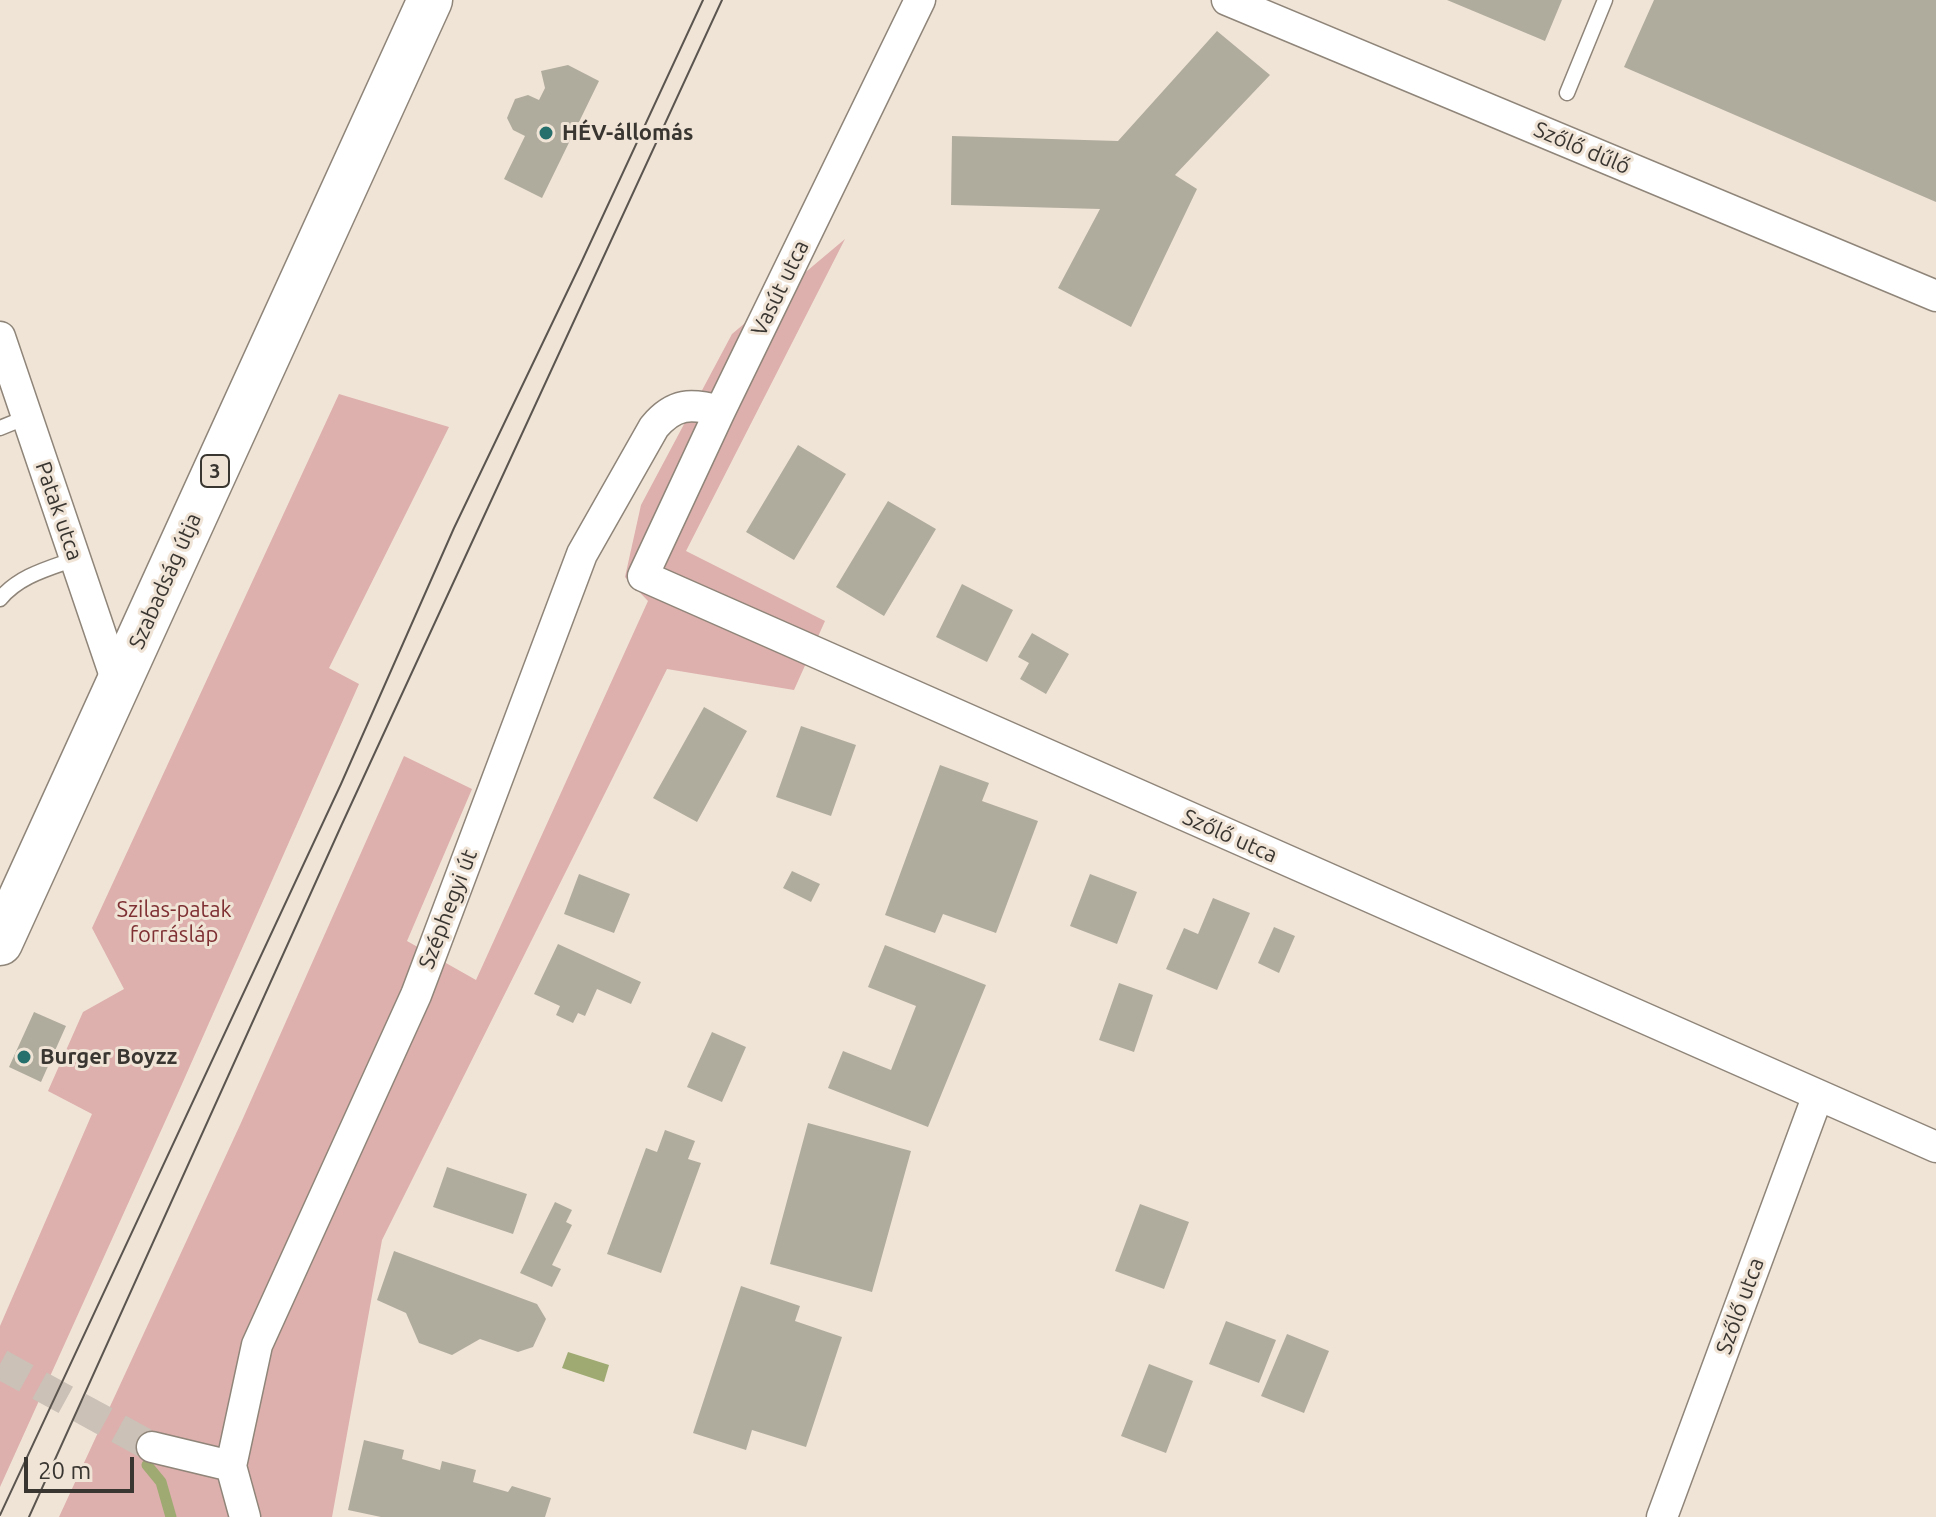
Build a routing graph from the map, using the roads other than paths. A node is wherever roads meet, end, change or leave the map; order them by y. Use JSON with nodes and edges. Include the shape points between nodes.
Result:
{"nodes":[{"id":1,"x":430,"y":0,"type":"edge"},
{"id":2,"x":920,"y":0,"type":"edge"},
{"id":3,"x":1227,"y":0,"type":"edge"},
{"id":4,"x":1605,"y":0,"type":"edge"},
{"id":5,"x":1567,"y":93,"type":"dead end"},
{"id":6,"x":1936,"y":296,"type":"edge"},
{"id":7,"x":0,"y":337,"type":"edge"},
{"id":8,"x":720,"y":411,"type":"junction"},
{"id":9,"x":13,"y":422,"type":"edge"},
{"id":10,"x":75,"y":559,"type":"junction"},
{"id":11,"x":643,"y":576,"type":"joint"},
{"id":12,"x":0,"y":599,"type":"edge"},
{"id":13,"x":118,"y":685,"type":"junction"},
{"id":14,"x":0,"y":943,"type":"edge"},
{"id":15,"x":1818,"y":1095,"type":"junction"},
{"id":16,"x":1936,"y":1147,"type":"edge"},
{"id":17,"x":152,"y":1447,"type":"tunnel mouth"},
{"id":18,"x":231,"y":1466,"type":"junction"},
{"id":19,"x":245,"y":1517,"type":"edge"},
{"id":20,"x":1662,"y":1517,"type":"edge"}],
"edges":[{"from":1,"to":13,"type":"main road","name":"Szabadság útja","number":"3"},
{"from":2,"to":8,"type":"street","name":"Vasút utca"},
{"from":3,"to":6,"type":"street","name":"Szőlő dűlő"},
{"from":4,"to":5,"type":"lane"},
{"from":7,"to":9,"type":"street","name":"Patak utca"},
{"from":8,"to":11,"type":"street","name":"Vasút utca"},
{"from":8,"to":18,"type":"street","name":"Széphegyi út","via":[[696,405],[664,415],[582,554],[416,995],[257,1345]]},
{"from":9,"to":10,"type":"street","name":"Patak utca"},
{"from":10,"to":12,"type":"lane","via":[[32,574]]},
{"from":10,"to":13,"type":"street","name":"Patak utca"},
{"from":11,"to":15,"type":"street","name":"Szőlő utca"},
{"from":13,"to":14,"type":"main road","name":"Szabadság útja","number":"3"},
{"from":15,"to":16,"type":"street","name":"Szőlő utca"},
{"from":15,"to":20,"type":"street","name":"Szőlő utca"},
{"from":17,"to":18,"type":"street"},
{"from":18,"to":19,"type":"street","name":"Széphegyi út"}]}
